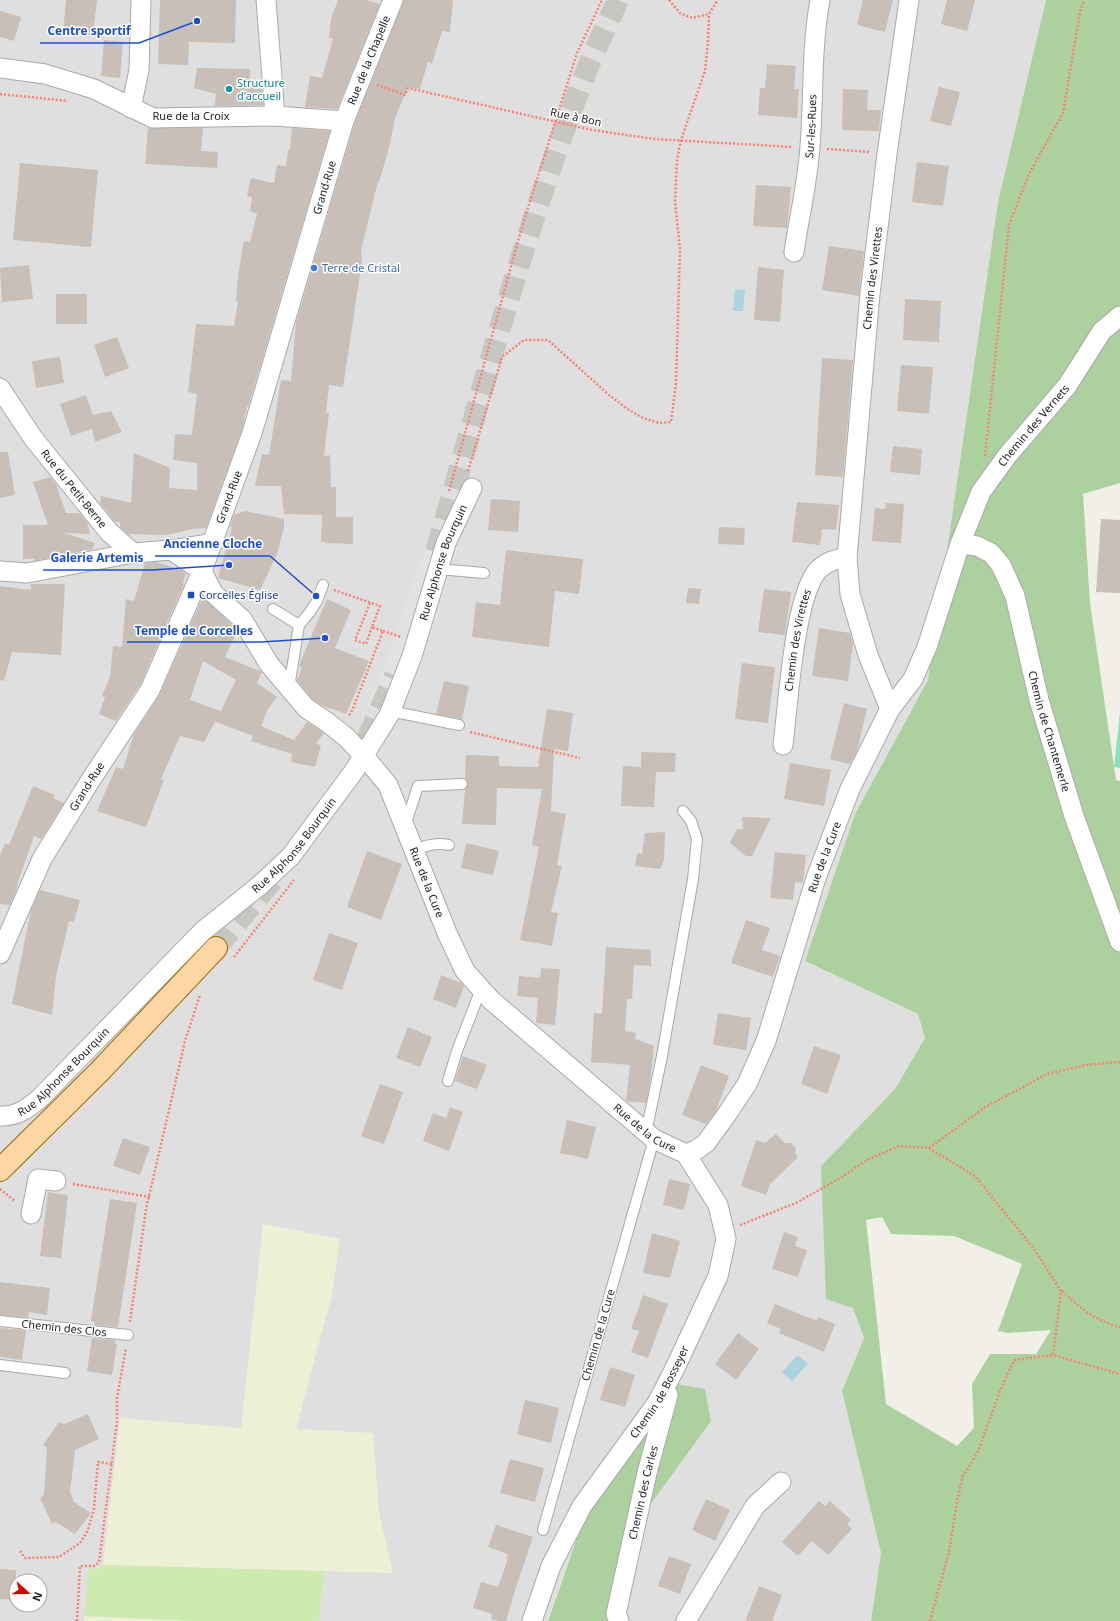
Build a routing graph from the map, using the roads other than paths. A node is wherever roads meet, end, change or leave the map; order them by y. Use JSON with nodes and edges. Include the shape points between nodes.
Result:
{"nodes":[{"id":1,"x":141,"y":0,"type":"edge"},
{"id":2,"x":266,"y":0,"type":"edge"},
{"id":3,"x":394,"y":0,"type":"edge"},
{"id":4,"x":820,"y":0,"type":"edge"},
{"id":5,"x":909,"y":0,"type":"edge"},
{"id":6,"x":0,"y":68,"type":"edge"},
{"id":7,"x":131,"y":108,"type":"junction"},
{"id":8,"x":275,"y":116,"type":"junction"},
{"id":9,"x":344,"y":121,"type":"junction"},
{"id":10,"x":794,"y":252,"type":"dead end"},
{"id":11,"x":1120,"y":316,"type":"edge"},
{"id":12,"x":0,"y":388,"type":"edge"},
{"id":13,"x":472,"y":488,"type":"road end"},
{"id":14,"x":213,"y":543,"type":"junction"},
{"id":15,"x":960,"y":544,"type":"junction"},
{"id":16,"x":171,"y":550,"type":"junction"},
{"id":17,"x":133,"y":553,"type":"junction"},
{"id":18,"x":847,"y":558,"type":"junction"},
{"id":19,"x":438,"y":569,"type":"junction"},
{"id":20,"x":0,"y":571,"type":"edge"},
{"id":21,"x":202,"y":571,"type":"junction"},
{"id":22,"x":484,"y":573,"type":"dead end"},
{"id":23,"x":323,"y":585,"type":"road end"},
{"id":24,"x":273,"y":609,"type":"dead end"},
{"id":25,"x":299,"y":625,"type":"junction"},
{"id":26,"x":289,"y":688,"type":"junction"},
{"id":27,"x":890,"y":709,"type":"junction"},
{"id":28,"x":390,"y":711,"type":"junction"},
{"id":29,"x":455,"y":724,"type":"road end"},
{"id":30,"x":783,"y":745,"type":"dead end"},
{"id":31,"x":364,"y":756,"type":"junction"},
{"id":32,"x":462,"y":784,"type":"dead end"},
{"id":33,"x":683,"y":810,"type":"dead end"},
{"id":34,"x":405,"y":826,"type":"junction"},
{"id":35,"x":450,"y":845,"type":"dead end"},
{"id":36,"x":414,"y":850,"type":"junction"},
{"id":37,"x":1120,"y":942,"type":"edge"},
{"id":38,"x":0,"y":954,"type":"edge"},
{"id":39,"x":224,"y":955,"type":"tunnel mouth"},
{"id":40,"x":481,"y":989,"type":"junction"},
{"id":41,"x":448,"y":1081,"type":"dead end"},
{"id":42,"x":0,"y":1116,"type":"edge"},
{"id":43,"x":650,"y":1136,"type":"junction"},
{"id":44,"x":686,"y":1154,"type":"junction"},
{"id":45,"x":0,"y":1170,"type":"edge"},
{"id":46,"x":56,"y":1181,"type":"road end"},
{"id":47,"x":31,"y":1214,"type":"dead end"},
{"id":48,"x":0,"y":1321,"type":"edge"},
{"id":49,"x":128,"y":1335,"type":"dead end"},
{"id":50,"x":0,"y":1365,"type":"edge"},
{"id":51,"x":676,"y":1366,"type":"junction"},
{"id":52,"x":65,"y":1373,"type":"dead end"},
{"id":53,"x":780,"y":1482,"type":"dead end"},
{"id":54,"x":543,"y":1530,"type":"dead end"},
{"id":55,"x":532,"y":1621,"type":"edge"},
{"id":56,"x":618,"y":1621,"type":"edge"},
{"id":57,"x":686,"y":1621,"type":"edge"}],
"edges":[{"from":1,"to":7,"type":"street","via":[[139,70]]},
{"from":2,"to":8,"type":"street"},
{"from":3,"to":9,"type":"street","name":"Rue de la Chapelle"},
{"from":4,"to":10,"type":"street","name":"Sur-les-Rues"},
{"from":5,"to":18,"type":"street","name":"Chemin des Virettes","via":[[870,294]]},
{"from":6,"to":7,"type":"street","name":"Rue de la Croix","via":[[45,74],[94,89]]},
{"from":7,"to":8,"type":"street","name":"Rue de la Croix","via":[[153,118]]},
{"from":8,"to":9,"type":"street","name":"Rue de la Croix"},
{"from":9,"to":14,"type":"street","name":"Grand-Rue","via":[[252,433]]},
{"from":11,"to":15,"type":"street","name":"Chemin des Vernets","via":[[1102,331],[1067,386],[1007,456],[981,492]]},
{"from":12,"to":17,"type":"street","name":"Rue du Petit-Berne","via":[[33,438],[109,532]]},
{"from":13,"to":19,"type":"street","name":"Rue Alphonse Bourquin","via":[[446,543]]},
{"from":14,"to":16,"type":"street"},
{"from":14,"to":21,"type":"street","name":"Grand-Rue"},
{"from":15,"to":27,"type":"street","name":"Rue de la Cure","via":[[927,647],[913,679]]},
{"from":15,"to":37,"type":"street","name":"Chemin de Chantemerle","via":[[977,546],[991,553],[1001,565],[1015,596],[1038,700],[1074,816]]},
{"from":16,"to":17,"type":"street"},
{"from":16,"to":21,"type":"street"},
{"from":17,"to":20,"type":"street","via":[[27,573]]},
{"from":18,"to":27,"type":"street","name":"Chemin des Virettes","via":[[850,594],[866,649]]},
{"from":18,"to":30,"type":"street","name":"Chemin des Virettes","via":[[831,560],[818,570],[807,590],[800,613]]},
{"from":19,"to":22,"type":"lane"},
{"from":19,"to":28,"type":"street","name":"Rue Alphonse Bourquin","via":[[412,656]]},
{"from":21,"to":26,"type":"street","name":"Rue de la Cure","via":[[213,593],[242,619],[269,664]]},
{"from":21,"to":38,"type":"street","name":"Grand-Rue","via":[[150,690],[86,786],[42,859]]},
{"from":23,"to":25,"type":"lane","via":[[317,601]]},
{"from":24,"to":25,"type":"lane"},
{"from":25,"to":26,"type":"lane"},
{"from":26,"to":31,"type":"street","name":"Rue de la Cure","via":[[306,708],[339,731]]},
{"from":27,"to":44,"type":"street","name":"Rue de la Cure","via":[[850,789],[816,878],[766,1041],[747,1084],[706,1143]]},
{"from":28,"to":29,"type":"lane"},
{"from":28,"to":31,"type":"street","name":"Rue Alphonse Bourquin"},
{"from":31,"to":34,"type":"street","name":"Rue de la Cure","via":[[388,785]]},
{"from":31,"to":42,"type":"street","name":"Rue Alphonse Bourquin","via":[[291,856],[276,871],[203,931],[39,1099],[18,1113]]},
{"from":32,"to":34,"type":"lane","via":[[418,786]]},
{"from":33,"to":43,"type":"lane","name":"Chemin de la Cure","via":[[691,821],[697,839],[693,879]]},
{"from":34,"to":36,"type":"street","name":"Rue de la Cure"},
{"from":35,"to":36,"type":"lane","via":[[426,845]]},
{"from":36,"to":40,"type":"street","name":"Rue de la Cure","via":[[465,971]]},
{"from":39,"to":45,"type":"main road","via":[[99,1072]]},
{"from":40,"to":41,"type":"lane"},
{"from":40,"to":43,"type":"street","name":"Rue de la Cure"},
{"from":43,"to":44,"type":"street","name":"Rue de la Cure"},
{"from":43,"to":54,"type":"lane","name":"Chemin de la Cure"},
{"from":44,"to":51,"type":"street","name":"Chemin de Bosseyer","via":[[718,1205],[726,1239],[718,1276]]},
{"from":46,"to":47,"type":"street","via":[[38,1179]]},
{"from":48,"to":49,"type":"lane","name":"Chemin des Clos"},
{"from":50,"to":52,"type":"lane"},
{"from":51,"to":55,"type":"street","name":"Chemin de Bosseyer","via":[[657,1403],[582,1506],[551,1566]]},
{"from":51,"to":56,"type":"street","name":"Chemin des Carles","via":[[646,1473],[616,1614]]},
{"from":53,"to":57,"type":"street","via":[[755,1506]]}]}
